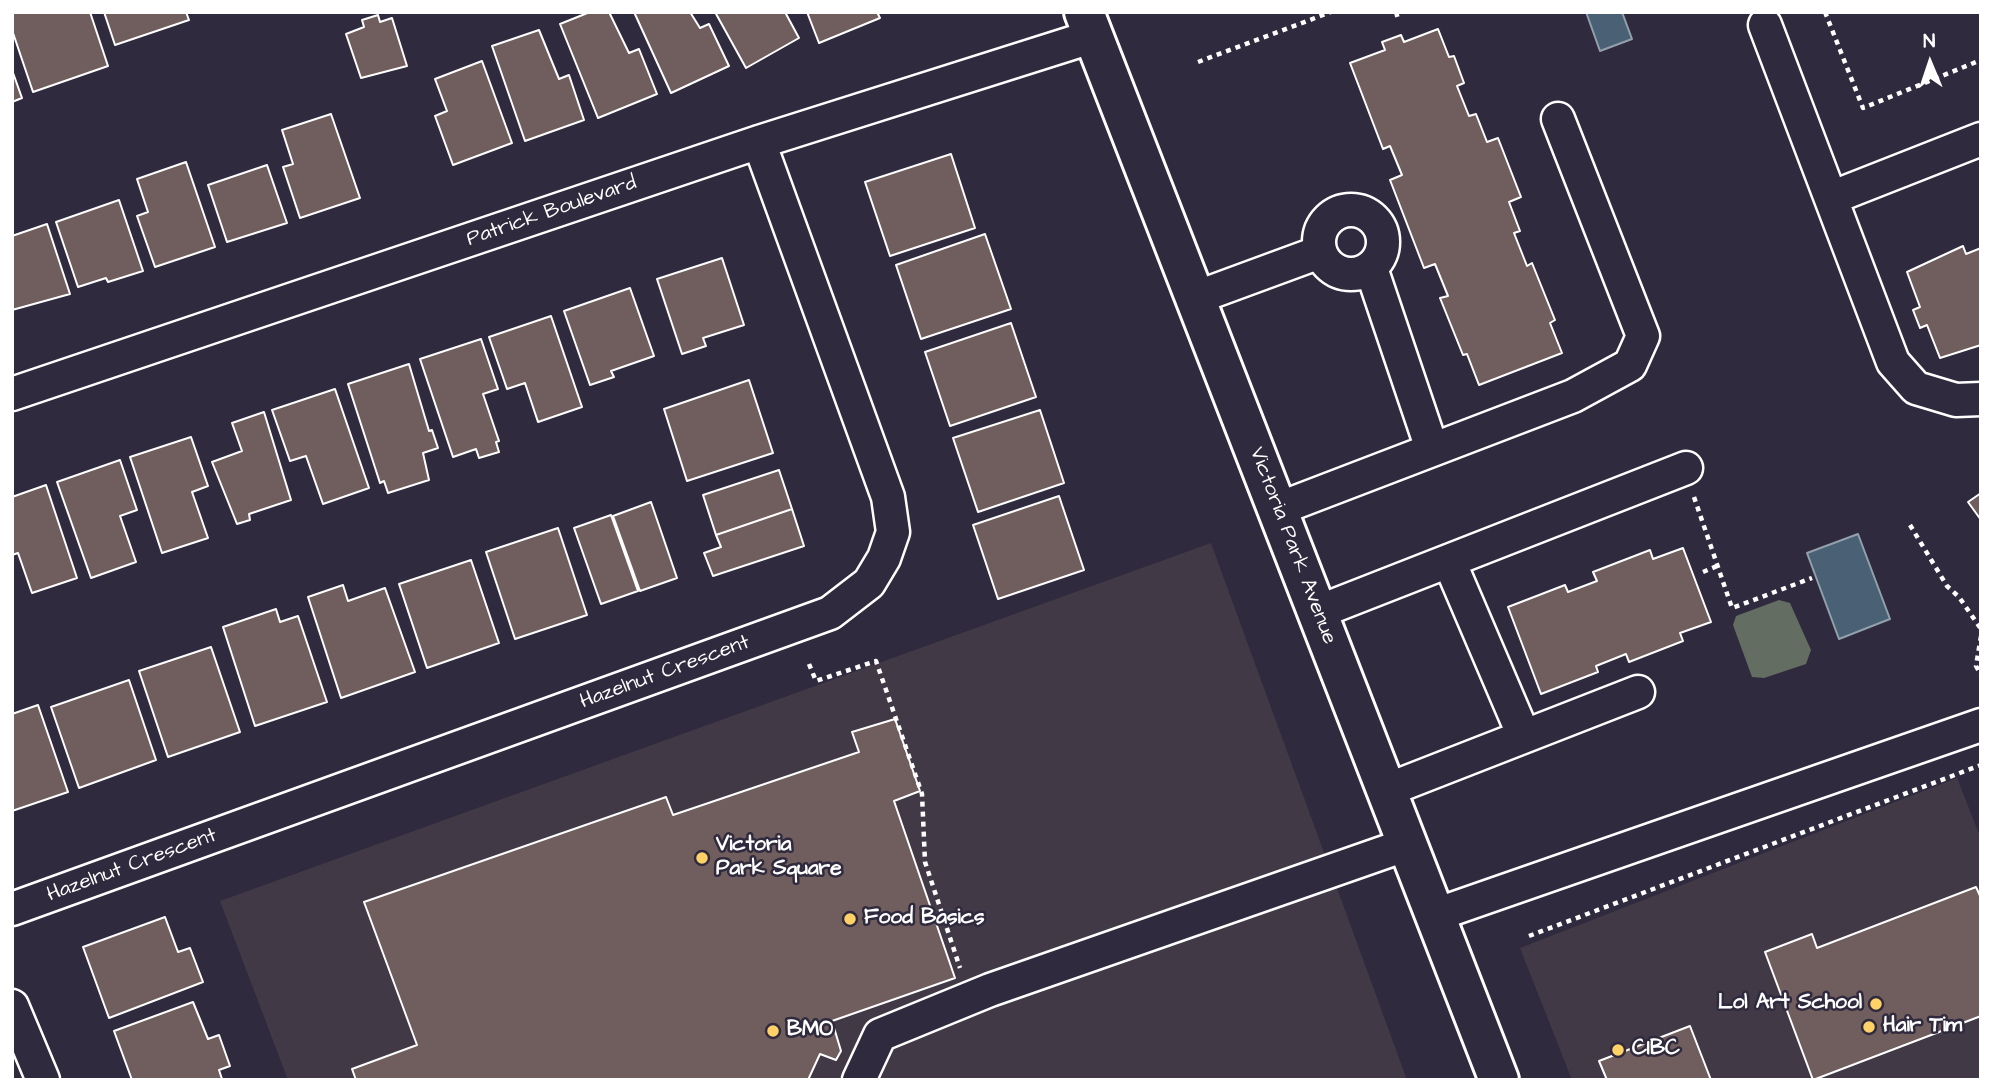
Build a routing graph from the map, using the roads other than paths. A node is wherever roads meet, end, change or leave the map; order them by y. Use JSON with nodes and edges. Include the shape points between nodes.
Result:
{"nodes":[{"id":1,"x":1089,"y":24,"type":"edge"},
{"id":2,"x":1765,"y":25,"type":"dead end"},
{"id":3,"x":1558,"y":119,"type":"dead end"},
{"id":4,"x":1981,"y":139,"type":"edge"},
{"id":5,"x":759,"y":142,"type":"junction"},
{"id":6,"x":1831,"y":198,"type":"junction"},
{"id":7,"x":1320,"y":252,"type":"junction"},
{"id":8,"x":1371,"y":268,"type":"junction"},
{"id":9,"x":1195,"y":298,"type":"junction"},
{"id":10,"x":12,"y":394,"type":"edge"},
{"id":11,"x":1981,"y":399,"type":"edge"},
{"id":12,"x":1433,"y":449,"type":"junction"},
{"id":13,"x":1686,"y":468,"type":"road end"},
{"id":14,"x":1278,"y":509,"type":"junction"},
{"id":15,"x":1449,"y":561,"type":"junction"},
{"id":16,"x":1318,"y":612,"type":"junction"},
{"id":17,"x":1638,"y":692,"type":"dead end"},
{"id":18,"x":1981,"y":724,"type":"edge"},
{"id":19,"x":1523,"y":734,"type":"junction"},
{"id":20,"x":1387,"y":790,"type":"junction"},
{"id":21,"x":1408,"y":844,"type":"junction"},
{"id":22,"x":12,"y":909,"type":"edge"},
{"id":23,"x":1435,"y":915,"type":"junction"},
{"id":24,"x":12,"y":1006,"type":"edge"},
{"id":25,"x":43,"y":1080,"type":"edge"},
{"id":26,"x":859,"y":1080,"type":"edge"},
{"id":27,"x":1499,"y":1080,"type":"edge"}],
"edges":[{"from":1,"to":5,"type":"street","name":"Patrick Boulevard"},
{"from":1,"to":9,"type":"main road","name":"Victoria Park Avenue"},
{"from":2,"to":6,"type":"street"},
{"from":3,"to":12,"type":"street","via":[[1643,336],[1630,365],[1573,396]]},
{"from":4,"to":6,"type":"street"},
{"from":5,"to":10,"type":"street","name":"Patrick Boulevard"},
{"from":5,"to":22,"type":"street","name":"Hazelnut Crescent","via":[[888,497],[893,532],[869,583],[830,613]]},
{"from":6,"to":11,"type":"street","via":[[1893,362],[1916,388],[1956,400]]},
{"from":7,"to":8,"type":"street","via":[[1332,269],[1341,273]]},
{"from":7,"to":8,"type":"street","via":[[1320,231],[1334,215],[1354,210],[1365,213],[1383,238],[1379,260]]},
{"from":7,"to":9,"type":"street"},
{"from":8,"to":12,"type":"street"},
{"from":9,"to":14,"type":"main road","name":"Victoria Park Avenue"},
{"from":12,"to":14,"type":"street"},
{"from":13,"to":15,"type":"street"},
{"from":14,"to":16,"type":"main road","name":"Victoria Park Avenue"},
{"from":15,"to":16,"type":"street"},
{"from":15,"to":19,"type":"street"},
{"from":16,"to":20,"type":"main road","name":"Victoria Park Avenue"},
{"from":17,"to":19,"type":"street"},
{"from":18,"to":23,"type":"street"},
{"from":19,"to":20,"type":"street"},
{"from":20,"to":21,"type":"main road","name":"Victoria Park Avenue"},
{"from":21,"to":23,"type":"main road","name":"Victoria Park Avenue"},
{"from":21,"to":26,"type":"street","via":[[990,990],[880,1035]]},
{"from":23,"to":27,"type":"main road","name":"Victoria Park Avenue"},
{"from":24,"to":25,"type":"street"}]}
